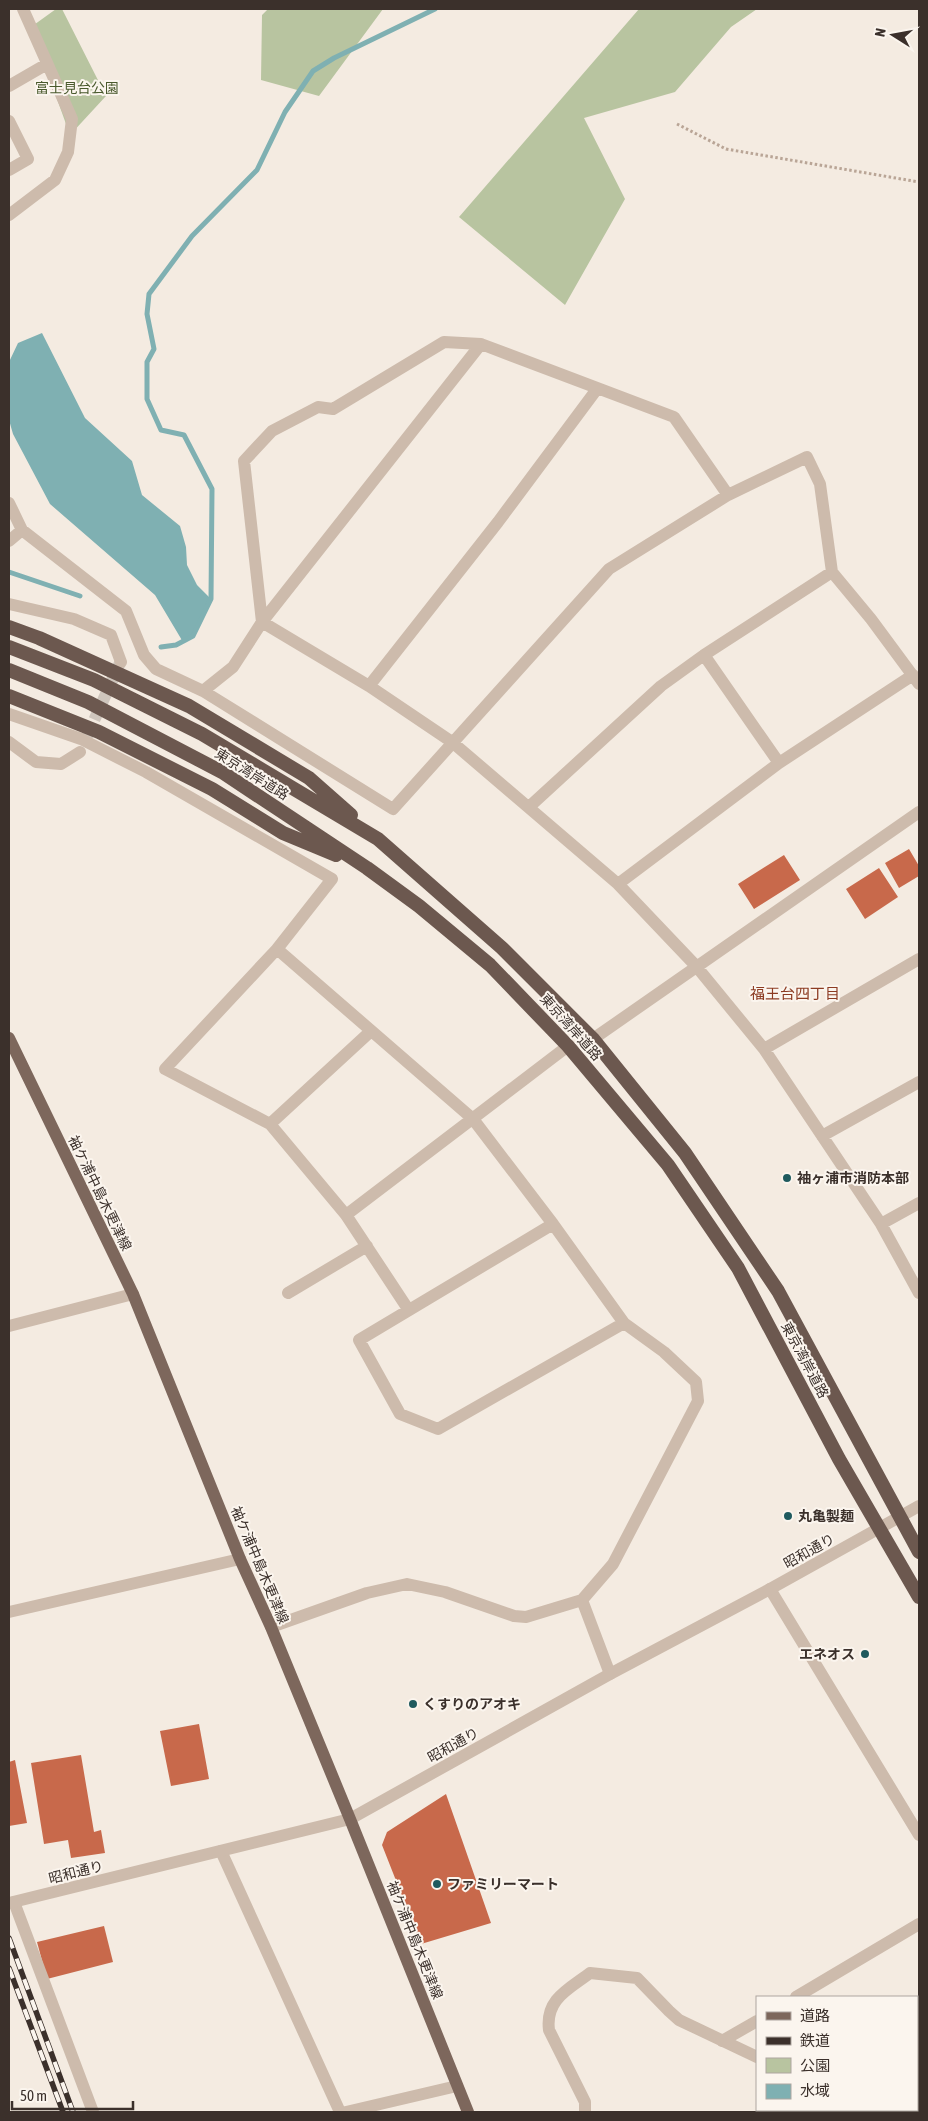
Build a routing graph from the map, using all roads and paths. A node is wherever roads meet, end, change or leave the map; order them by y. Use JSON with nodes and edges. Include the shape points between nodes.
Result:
{"nodes":[{"id":1,"x":23,"y":9,"type":"edge"},
{"id":2,"x":48,"y":64,"type":"junction"},
{"id":3,"x":9,"y":86,"type":"edge"},
{"id":4,"x":9,"y":121,"type":"edge"},
{"id":5,"x":677,"y":124,"type":"dead end"},
{"id":6,"x":9,"y":170,"type":"edge"},
{"id":7,"x":919,"y":182,"type":"edge"},
{"id":8,"x":9,"y":215,"type":"edge"},
{"id":9,"x":481,"y":344,"type":"junction"},
{"id":10,"x":597,"y":389,"type":"junction"},
{"id":11,"x":728,"y":495,"type":"junction"},
{"id":12,"x":9,"y":503,"type":"edge"},
{"id":13,"x":22,"y":530,"type":"junction"},
{"id":14,"x":9,"y":541,"type":"edge"},
{"id":15,"x":832,"y":572,"type":"junction"},
{"id":16,"x":9,"y":604,"type":"edge"},
{"id":17,"x":262,"y":622,"type":"junction"},
{"id":18,"x":9,"y":627,"type":"edge"},
{"id":19,"x":9,"y":647,"type":"edge"},
{"id":20,"x":704,"y":655,"type":"junction"},
{"id":21,"x":121,"y":662,"type":"tunnel mouth"},
{"id":22,"x":9,"y":670,"type":"edge"},
{"id":23,"x":916,"y":680,"type":"edge"},
{"id":24,"x":369,"y":686,"type":"junction"},
{"id":25,"x":203,"y":691,"type":"junction"},
{"id":26,"x":9,"y":696,"type":"edge"},
{"id":27,"x":9,"y":714,"type":"edge"},
{"id":28,"x":9,"y":742,"type":"edge"},
{"id":29,"x":452,"y":742,"type":"junction"},
{"id":30,"x":80,"y":752,"type":"dead end"},
{"id":31,"x":779,"y":764,"type":"junction"},
{"id":32,"x":529,"y":807,"type":"junction"},
{"id":33,"x":919,"y":812,"type":"edge"},
{"id":34,"x":378,"y":839,"type":"junction"},
{"id":35,"x":367,"y":868,"type":"junction"},
{"id":36,"x":618,"y":884,"type":"junction"},
{"id":37,"x":277,"y":949,"type":"junction"},
{"id":38,"x":919,"y":959,"type":"edge"},
{"id":39,"x":696,"y":966,"type":"junction"},
{"id":40,"x":372,"y":1031,"type":"junction"},
{"id":41,"x":593,"y":1039,"type":"junction"},
{"id":42,"x":10,"y":1041,"type":"edge"},
{"id":43,"x":568,"y":1046,"type":"junction"},
{"id":44,"x":764,"y":1049,"type":"junction"},
{"id":45,"x":919,"y":1082,"type":"edge"},
{"id":46,"x":473,"y":1119,"type":"junction"},
{"id":47,"x":270,"y":1124,"type":"junction"},
{"id":48,"x":822,"y":1136,"type":"junction"},
{"id":49,"x":919,"y":1204,"type":"edge"},
{"id":50,"x":346,"y":1215,"type":"junction"},
{"id":51,"x":553,"y":1224,"type":"junction"},
{"id":52,"x":881,"y":1224,"type":"junction"},
{"id":53,"x":366,"y":1246,"type":"junction"},
{"id":54,"x":288,"y":1293,"type":"dead end"},
{"id":55,"x":133,"y":1294,"type":"junction"},
{"id":56,"x":919,"y":1294,"type":"edge"},
{"id":57,"x":408,"y":1309,"type":"junction"},
{"id":58,"x":624,"y":1323,"type":"junction"},
{"id":59,"x":9,"y":1326,"type":"edge"},
{"id":60,"x":919,"y":1506,"type":"edge"},
{"id":61,"x":900,"y":1518,"type":"junction"},
{"id":62,"x":879,"y":1530,"type":"junction"},
{"id":63,"x":919,"y":1552,"type":"edge"},
{"id":64,"x":240,"y":1558,"type":"junction"},
{"id":65,"x":770,"y":1589,"type":"junction"},
{"id":66,"x":919,"y":1597,"type":"edge"},
{"id":67,"x":582,"y":1600,"type":"junction"},
{"id":68,"x":9,"y":1612,"type":"edge"},
{"id":69,"x":271,"y":1627,"type":"junction"},
{"id":70,"x":610,"y":1674,"type":"junction"},
{"id":71,"x":350,"y":1819,"type":"junction"},
{"id":72,"x":919,"y":1835,"type":"edge"},
{"id":73,"x":221,"y":1851,"type":"junction"},
{"id":74,"x":11,"y":1903,"type":"edge"},
{"id":75,"x":919,"y":1924,"type":"edge"},
{"id":76,"x":798,"y":1996,"type":"edge"},
{"id":77,"x":756,"y":2022,"type":"edge"},
{"id":78,"x":722,"y":2041,"type":"junction"},
{"id":79,"x":756,"y":2057,"type":"edge"},
{"id":80,"x":457,"y":2086,"type":"junction"},
{"id":81,"x":93,"y":2112,"type":"edge"},
{"id":82,"x":340,"y":2112,"type":"edge"},
{"id":83,"x":346,"y":2112,"type":"edge"},
{"id":84,"x":468,"y":2112,"type":"edge"},
{"id":85,"x":585,"y":2112,"type":"edge"}],
"edges":[{"from":1,"to":2,"type":"street"},
{"from":2,"to":3,"type":"street"},
{"from":2,"to":8,"type":"street","via":[[72,119],[68,152],[55,180]]},
{"from":4,"to":6,"type":"street","via":[[28,159]]},
{"from":5,"to":7,"type":"path","via":[[726,149]]},
{"from":9,"to":10,"type":"street"},
{"from":9,"to":17,"type":"street"},
{"from":9,"to":17,"type":"street","via":[[444,342],[333,409],[318,407],[272,431],[244,461]]},
{"from":10,"to":11,"type":"street","via":[[674,418]]},
{"from":10,"to":24,"type":"street"},
{"from":11,"to":15,"type":"street","via":[[807,457],[820,484]]},
{"from":11,"to":29,"type":"street","via":[[609,569]]},
{"from":12,"to":13,"type":"street"},
{"from":13,"to":14,"type":"street"},
{"from":13,"to":25,"type":"street","via":[[126,611],[144,655],[156,669]]},
{"from":15,"to":20,"type":"street"},
{"from":15,"to":23,"type":"street"},
{"from":16,"to":21,"type":"street","via":[[74,619],[111,635]]},
{"from":17,"to":24,"type":"street"},
{"from":17,"to":25,"type":"street","via":[[233,666]]},
{"from":18,"to":34,"type":"highway","via":[[189,706],[310,778]]},
{"from":19,"to":34,"type":"highway","name":"東京湾岸道路","via":[[94,680],[202,734]]},
{"from":20,"to":31,"type":"street"},
{"from":20,"to":32,"type":"street","via":[[661,686]]},
{"from":22,"to":35,"type":"highway","name":"東京湾岸道路","via":[[88,702],[222,772]]},
{"from":23,"to":31,"type":"street"},
{"from":24,"to":29,"type":"street"},
{"from":25,"to":29,"type":"street","via":[[393,809]]},
{"from":26,"to":35,"type":"highway","via":[[100,732],[212,789],[282,833]]},
{"from":27,"to":37,"type":"street","via":[[81,739],[146,772],[332,879]]},
{"from":28,"to":30,"type":"street","via":[[36,762],[61,764]]},
{"from":29,"to":32,"type":"street"},
{"from":31,"to":36,"type":"street"},
{"from":32,"to":36,"type":"street"},
{"from":33,"to":39,"type":"street"},
{"from":34,"to":41,"type":"highway","name":"東京湾岸道路","via":[[502,948]]},
{"from":35,"to":43,"type":"highway","name":"東京湾岸道路","via":[[490,965]]},
{"from":36,"to":39,"type":"street"},
{"from":37,"to":40,"type":"street"},
{"from":37,"to":47,"type":"street","via":[[165,1069]]},
{"from":38,"to":44,"type":"street"},
{"from":39,"to":41,"type":"street"},
{"from":39,"to":44,"type":"street"},
{"from":40,"to":46,"type":"street"},
{"from":40,"to":47,"type":"street"},
{"from":41,"to":61,"type":"highway","name":"東京湾岸道路","via":[[685,1153],[778,1291]]},
{"from":42,"to":55,"type":"main road","name":"袖ケ浦中島木更津線"},
{"from":43,"to":46,"type":"street"},
{"from":43,"to":62,"type":"highway","name":"東京湾岸道路","via":[[668,1166],[738,1268]]},
{"from":44,"to":48,"type":"street"},
{"from":45,"to":48,"type":"street"},
{"from":46,"to":50,"type":"street"},
{"from":46,"to":51,"type":"street"},
{"from":47,"to":50,"type":"street"},
{"from":48,"to":52,"type":"street"},
{"from":49,"to":52,"type":"street"},
{"from":50,"to":53,"type":"street"},
{"from":51,"to":57,"type":"street"},
{"from":51,"to":58,"type":"street"},
{"from":52,"to":56,"type":"street"},
{"from":53,"to":54,"type":"street"},
{"from":53,"to":57,"type":"street"},
{"from":55,"to":59,"type":"street"},
{"from":55,"to":64,"type":"main road","name":"袖ケ浦中島木更津線"},
{"from":57,"to":58,"type":"street","via":[[359,1340],[400,1414],[438,1429]]},
{"from":58,"to":67,"type":"street","via":[[664,1352],[696,1382],[698,1401],[613,1564]]},
{"from":60,"to":61,"type":"street"},
{"from":61,"to":62,"type":"street","name":"昭和通り"},
{"from":61,"to":63,"type":"highway","name":"東京湾岸道路"},
{"from":62,"to":65,"type":"street","name":"昭和通り"},
{"from":62,"to":66,"type":"highway","name":"東京湾岸道路"},
{"from":64,"to":68,"type":"street"},
{"from":64,"to":69,"type":"main road","name":"袖ケ浦中島木更津線"},
{"from":65,"to":70,"type":"street","name":"昭和通り"},
{"from":65,"to":72,"type":"street"},
{"from":67,"to":69,"type":"street","via":[[526,1617],[514,1616],[446,1592],[407,1584],[368,1593]]},
{"from":67,"to":70,"type":"street"},
{"from":69,"to":71,"type":"main road","name":"袖ケ浦中島木更津線"},
{"from":70,"to":71,"type":"street","name":"昭和通り"},
{"from":71,"to":73,"type":"street","name":"昭和通り"},
{"from":71,"to":80,"type":"main road","name":"袖ケ浦中島木更津線"},
{"from":73,"to":74,"type":"street","name":"昭和通り"},
{"from":73,"to":82,"type":"street"},
{"from":74,"to":81,"type":"street"},
{"from":75,"to":76,"type":"street"},
{"from":77,"to":78,"type":"street"},
{"from":78,"to":79,"type":"street"},
{"from":78,"to":85,"type":"street","via":[[679,2020],[637,1978],[590,1973],[555,1999],[548,2018],[549,2030],[584,2102]]},
{"from":80,"to":83,"type":"street"},
{"from":80,"to":84,"type":"main road","name":"袖ケ浦中島木更津線"}]}
